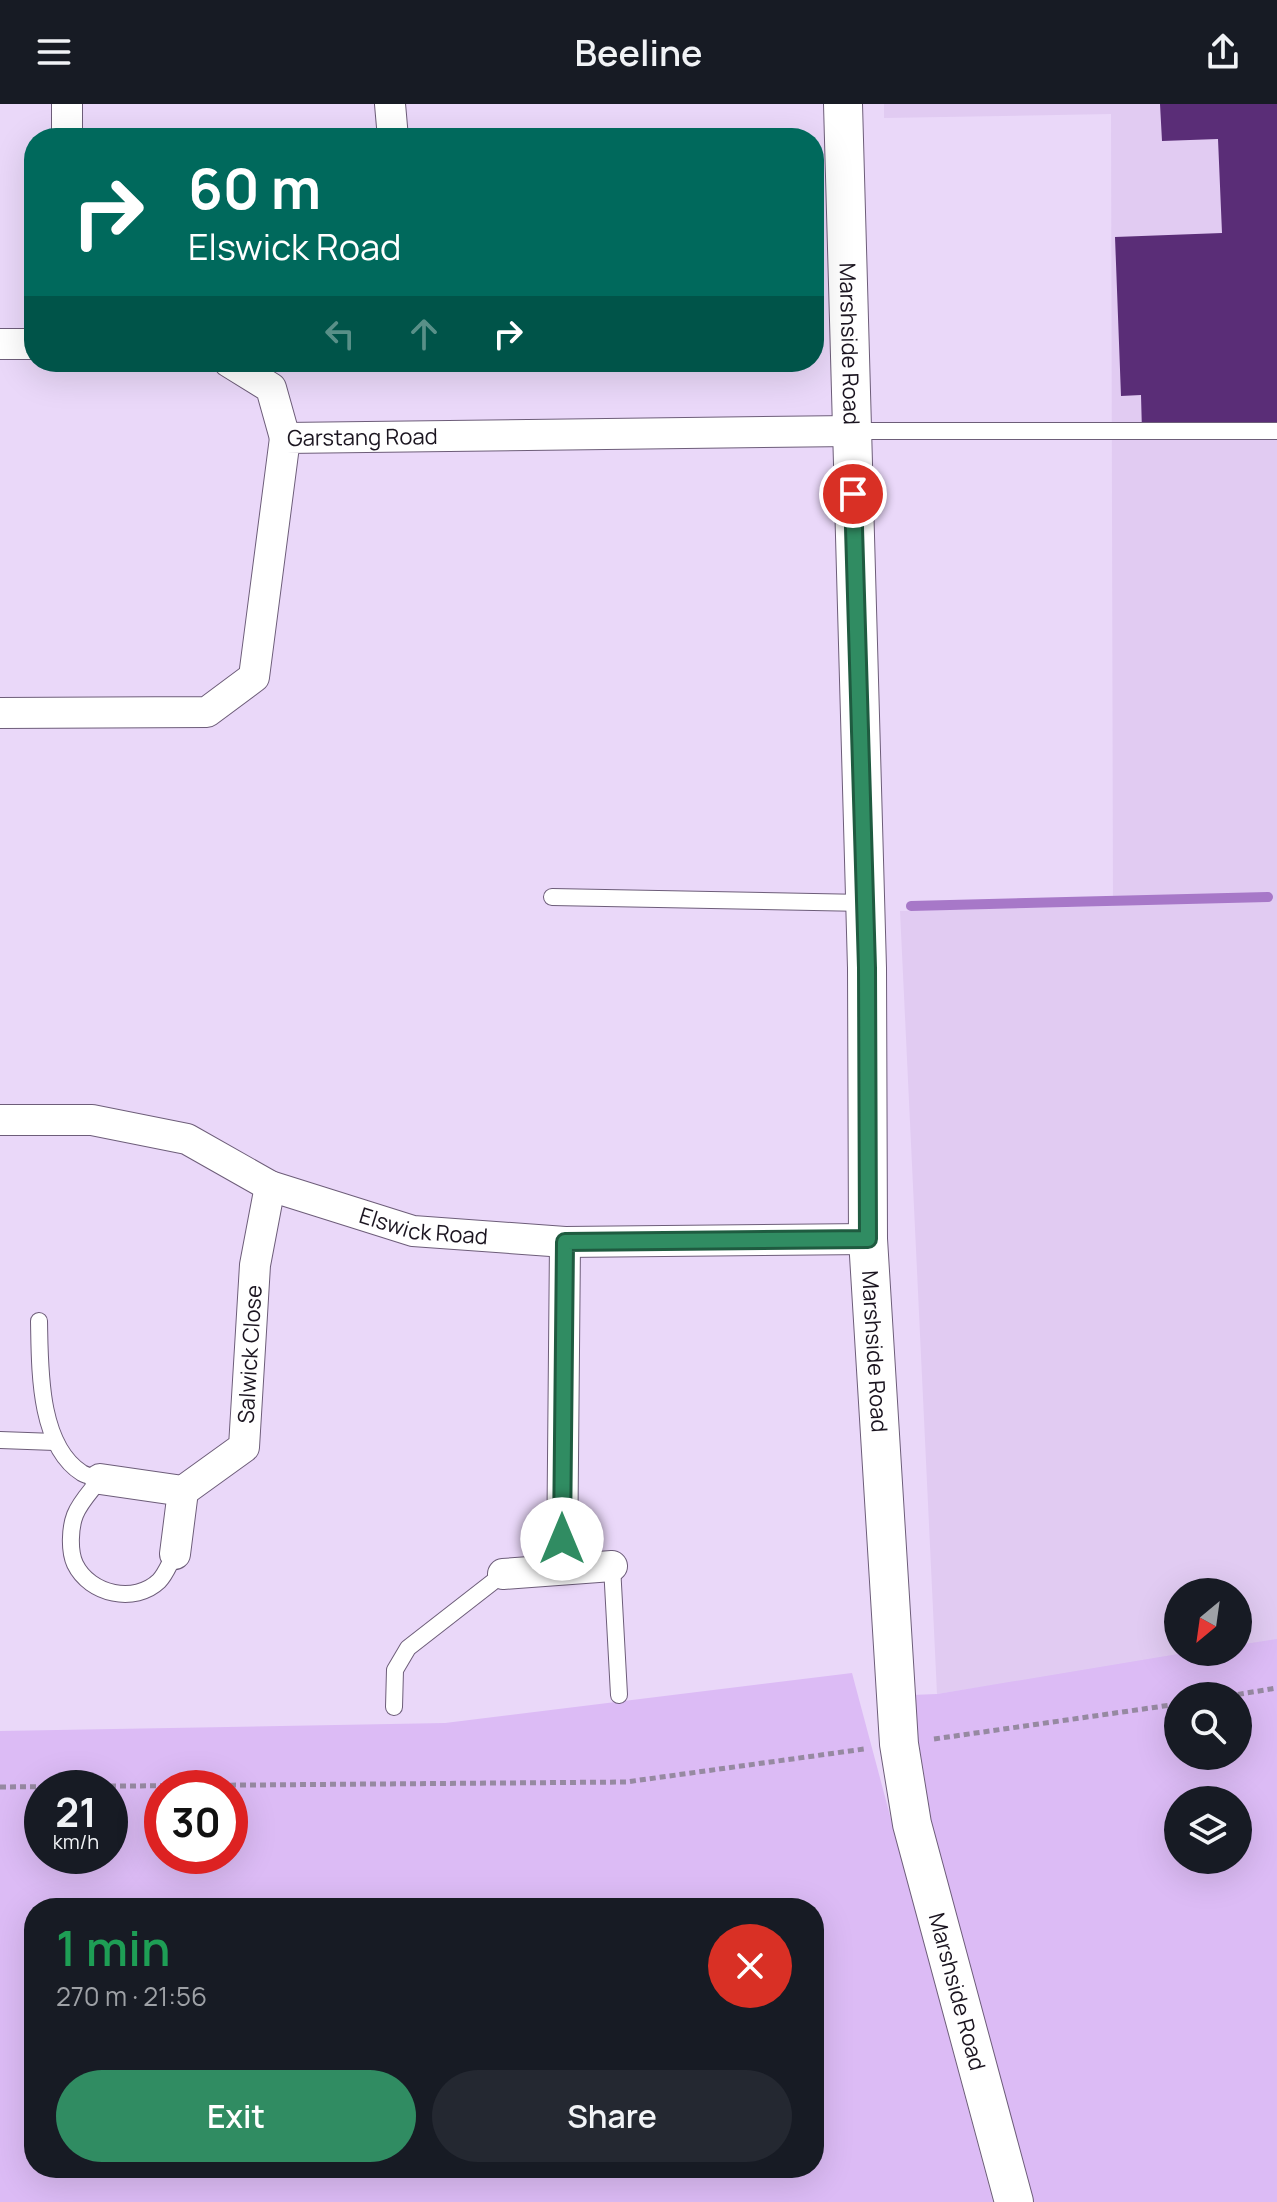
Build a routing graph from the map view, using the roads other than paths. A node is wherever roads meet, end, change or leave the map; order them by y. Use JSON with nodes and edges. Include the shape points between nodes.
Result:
{"nodes":[{"id":1,"x":67,"y":104,"type":"edge"},
{"id":2,"x":390,"y":104,"type":"edge"},
{"id":3,"x":843,"y":104,"type":"edge"},
{"id":4,"x":67,"y":128,"type":"edge"},
{"id":5,"x":392,"y":128,"type":"edge"},
{"id":6,"x":0,"y":344,"type":"edge"},
{"id":7,"x":24,"y":344,"type":"edge"},
{"id":8,"x":245,"y":372,"type":"edge"},
{"id":9,"x":851,"y":431,"type":"junction"},
{"id":10,"x":1277,"y":431,"type":"edge"},
{"id":11,"x":285,"y":438,"type":"junction"},
{"id":12,"x":0,"y":713,"type":"edge"},
{"id":13,"x":552,"y":897,"type":"dead end"},
{"id":14,"x":865,"y":903,"type":"junction"},
{"id":15,"x":0,"y":1120,"type":"edge"},
{"id":16,"x":270,"y":1186,"type":"junction"},
{"id":17,"x":868,"y":1239,"type":"junction"},
{"id":18,"x":565,"y":1242,"type":"junction"},
{"id":19,"x":39,"y":1321,"type":"dead end"},
{"id":20,"x":0,"y":1440,"type":"edge"},
{"id":21,"x":55,"y":1442,"type":"junction"},
{"id":22,"x":100,"y":1479,"type":"junction"},
{"id":23,"x":183,"y":1491,"type":"junction"},
{"id":24,"x":175,"y":1554,"type":"joint"},
{"id":25,"x":612,"y":1566,"type":"joint"},
{"id":26,"x":562,"y":1568,"type":"junction"},
{"id":27,"x":503,"y":1574,"type":"joint"},
{"id":28,"x":619,"y":1695,"type":"dead end"},
{"id":29,"x":394,"y":1707,"type":"dead end"},
{"id":30,"x":1014,"y":2202,"type":"edge"}],
"edges":[{"from":1,"to":4,"type":"street"},
{"from":2,"to":5,"type":"street"},
{"from":3,"to":9,"type":"street","name":"Marshside Road"},
{"from":6,"to":7,"type":"street"},
{"from":8,"to":11,"type":"street","via":[[271,388]]},
{"from":9,"to":10,"type":"lane"},
{"from":9,"to":11,"type":"street","name":"Garstang Road"},
{"from":9,"to":14,"type":"street","name":"Marshside Road"},
{"from":11,"to":12,"type":"street","name":"Garstang Road","via":[[254,677],[207,712]]},
{"from":13,"to":14,"type":"lane"},
{"from":14,"to":17,"type":"street","name":"Marshside Road"},
{"from":15,"to":16,"type":"street","name":"Elswick Road","via":[[92,1120],[187,1139]]},
{"from":16,"to":18,"type":"street","name":"Elswick Road","via":[[413,1231]]},
{"from":16,"to":23,"type":"street","name":"Salwick Close","via":[[255,1265],[244,1447]]},
{"from":17,"to":18,"type":"street","name":"Elswick Road"},
{"from":17,"to":30,"type":"street","name":"Marshside Road","via":[[899,1744],[912,1824]]},
{"from":18,"to":26,"type":"street"},
{"from":19,"to":21,"type":"lane","via":[[40,1372]]},
{"from":20,"to":21,"type":"lane"},
{"from":21,"to":22,"type":"lane","via":[[82,1473]]},
{"from":22,"to":23,"type":"street"},
{"from":22,"to":24,"type":"lane","via":[[75,1514],[71,1537],[75,1564],[94,1586],[123,1596],[149,1589],[162,1579]]},
{"from":23,"to":24,"type":"street"},
{"from":25,"to":26,"type":"street"},
{"from":25,"to":28,"type":"lane"},
{"from":26,"to":27,"type":"street"},
{"from":27,"to":29,"type":"lane","via":[[408,1648],[395,1670]]}]}
